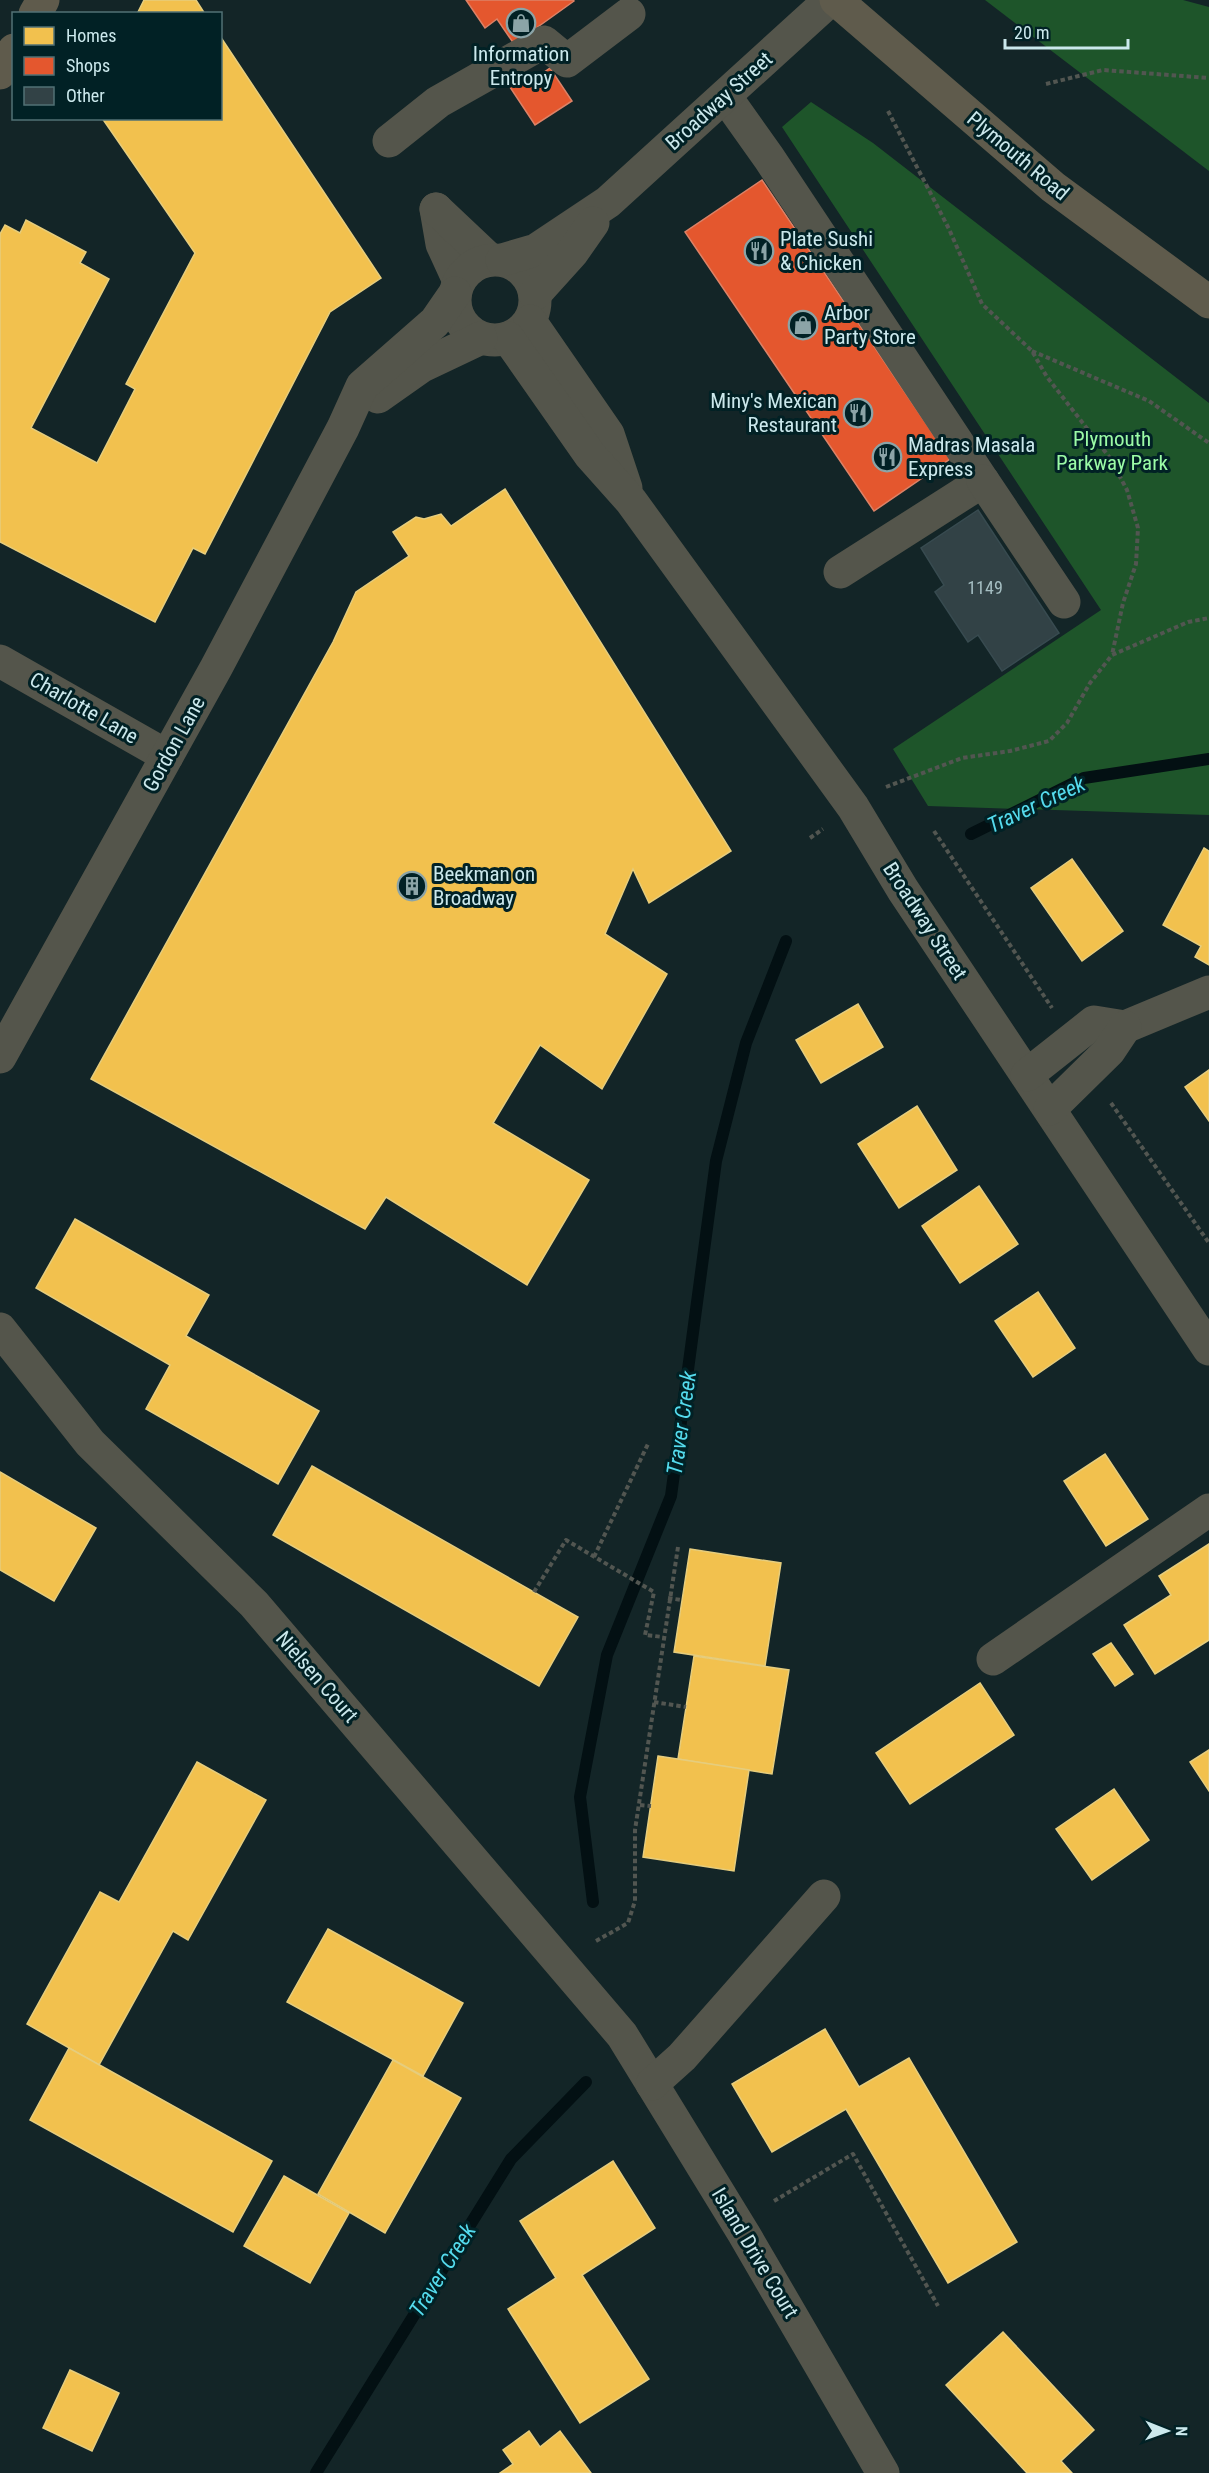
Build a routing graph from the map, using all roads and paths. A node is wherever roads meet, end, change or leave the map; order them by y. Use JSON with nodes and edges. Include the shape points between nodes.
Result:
{"nodes":[{"id":1,"x":830,"y":0,"type":"edge"},
{"id":2,"x":836,"y":0,"type":"edge"},
{"id":3,"x":629,"y":14,"type":"dead end"},
{"id":4,"x":12,"y":53,"type":"edge"},
{"id":5,"x":0,"y":73,"type":"edge"},
{"id":6,"x":1209,"y":78,"type":"edge"},
{"id":7,"x":1046,"y":84,"type":"dead end"},
{"id":8,"x":725,"y":96,"type":"junction"},
{"id":9,"x":888,"y":111,"type":"dead end"},
{"id":10,"x":389,"y":141,"type":"dead end"},
{"id":11,"x":608,"y":202,"type":"junction"},
{"id":12,"x":496,"y":260,"type":"junction"},
{"id":13,"x":457,"y":287,"type":"junction"},
{"id":14,"x":1209,"y":302,"type":"edge"},
{"id":15,"x":514,"y":323,"type":"junction"},
{"id":16,"x":1032,"y":351,"type":"junction"},
{"id":17,"x":343,"y":428,"type":"junction"},
{"id":18,"x":1209,"y":443,"type":"edge"},
{"id":19,"x":983,"y":481,"type":"junction"},
{"id":20,"x":840,"y":572,"type":"dead end"},
{"id":21,"x":1064,"y":602,"type":"dead end"},
{"id":22,"x":1209,"y":618,"type":"edge"},
{"id":23,"x":1112,"y":655,"type":"junction"},
{"id":24,"x":0,"y":661,"type":"edge"},
{"id":25,"x":167,"y":756,"type":"junction"},
{"id":26,"x":886,"y":787,"type":"dead end"},
{"id":27,"x":824,"y":829,"type":"dead end"},
{"id":28,"x":810,"y":838,"type":"dead end"},
{"id":29,"x":1209,"y":993,"type":"edge"},
{"id":30,"x":1125,"y":1027,"type":"junction"},
{"id":31,"x":0,"y":1058,"type":"edge"},
{"id":32,"x":1027,"y":1075,"type":"junction"},
{"id":33,"x":1050,"y":1109,"type":"junction"},
{"id":34,"x":0,"y":1329,"type":"edge"},
{"id":35,"x":1209,"y":1349,"type":"edge"},
{"id":36,"x":648,"y":1444,"type":"dead end"},
{"id":37,"x":1209,"y":1510,"type":"edge"},
{"id":38,"x":678,"y":1547,"type":"dead end"},
{"id":39,"x":594,"y":1557,"type":"junction"},
{"id":40,"x":534,"y":1592,"type":"dead end"},
{"id":41,"x":668,"y":1598,"type":"junction"},
{"id":42,"x":681,"y":1600,"type":"dead end"},
{"id":43,"x":663,"y":1637,"type":"junction"},
{"id":44,"x":993,"y":1659,"type":"dead end"},
{"id":45,"x":654,"y":1702,"type":"junction"},
{"id":46,"x":686,"y":1707,"type":"dead end"},
{"id":47,"x":640,"y":1805,"type":"junction"},
{"id":48,"x":651,"y":1806,"type":"dead end"},
{"id":49,"x":824,"y":1896,"type":"dead end"},
{"id":50,"x":596,"y":1941,"type":"dead end"},
{"id":51,"x":622,"y":2035,"type":"joint"},
{"id":52,"x":652,"y":2084,"type":"junction"},
{"id":53,"x":774,"y":2201,"type":"dead end"},
{"id":54,"x":938,"y":2306,"type":"dead end"},
{"id":55,"x":884,"y":2473,"type":"edge"}],
"edges":[{"from":1,"to":8,"type":"street","name":"Broadway Street"},
{"from":2,"to":14,"type":"main road","name":"Plymouth Road","via":[[1053,187]]},
{"from":3,"to":10,"type":"street","via":[[567,61],[544,42],[438,102]]},
{"from":4,"to":5,"type":"main road"},
{"from":6,"to":7,"type":"path","via":[[1103,70]]},
{"from":8,"to":11,"type":"street","name":"Broadway Street"},
{"from":8,"to":19,"type":"street"},
{"from":9,"to":16,"type":"path","via":[[949,228],[982,304]]},
{"from":11,"to":12,"type":"street","name":"Broadway Street","via":[[536,250]]},
{"from":11,"to":15,"type":"street","name":"Broadway Street"},
{"from":12,"to":13,"type":"street","via":[[477,263]]},
{"from":12,"to":13,"type":"street","via":[[436,209],[442,244]]},
{"from":12,"to":15,"type":"street","via":[[525,272]]},
{"from":13,"to":15,"type":"street","via":[[455,307],[460,320]]},
{"from":13,"to":17,"type":"street","name":"Gordon Lane","via":[[435,322],[363,386]]},
{"from":15,"to":17,"type":"street","name":"Gordon Lane","via":[[422,366]]},
{"from":15,"to":32,"type":"street","name":"Broadway Street","via":[[608,434],[631,501],[853,807],[903,890]]},
{"from":16,"to":18,"type":"path","via":[[1149,400]]},
{"from":16,"to":23,"type":"path","via":[[1047,377],[1110,458],[1127,490],[1138,528],[1136,564]]},
{"from":17,"to":25,"type":"street","name":"Gordon Lane"},
{"from":19,"to":20,"type":"street"},
{"from":19,"to":21,"type":"street"},
{"from":22,"to":23,"type":"path","via":[[1188,622]]},
{"from":23,"to":26,"type":"path","via":[[1067,723],[1049,741],[962,758]]},
{"from":24,"to":25,"type":"street","name":"Charlotte Lane"},
{"from":25,"to":31,"type":"street","name":"Gordon Lane"},
{"from":27,"to":28,"type":"path"},
{"from":29,"to":30,"type":"street"},
{"from":30,"to":32,"type":"street","via":[[1094,1022]]},
{"from":30,"to":33,"type":"street","via":[[1109,1051]]},
{"from":32,"to":33,"type":"street","name":"Broadway Street"},
{"from":33,"to":35,"type":"street","name":"Broadway Street"},
{"from":34,"to":51,"type":"street","name":"Nielsen Court","via":[[90,1443],[254,1604]]},
{"from":36,"to":39,"type":"path"},
{"from":37,"to":44,"type":"street"},
{"from":38,"to":41,"type":"path"},
{"from":39,"to":40,"type":"path","via":[[566,1540]]},
{"from":39,"to":43,"type":"path","via":[[654,1592],[645,1635]]},
{"from":41,"to":42,"type":"path"},
{"from":41,"to":43,"type":"path"},
{"from":43,"to":45,"type":"path"},
{"from":45,"to":46,"type":"path"},
{"from":45,"to":47,"type":"path"},
{"from":47,"to":48,"type":"path"},
{"from":47,"to":50,"type":"path","via":[[635,1830],[635,1901],[628,1923]]},
{"from":49,"to":52,"type":"street","via":[[682,2057]]},
{"from":51,"to":52,"type":"street","name":"Island Drive Court"},
{"from":52,"to":55,"type":"street","name":"Island Drive Court"},
{"from":53,"to":54,"type":"path","via":[[853,2154]]}]}
